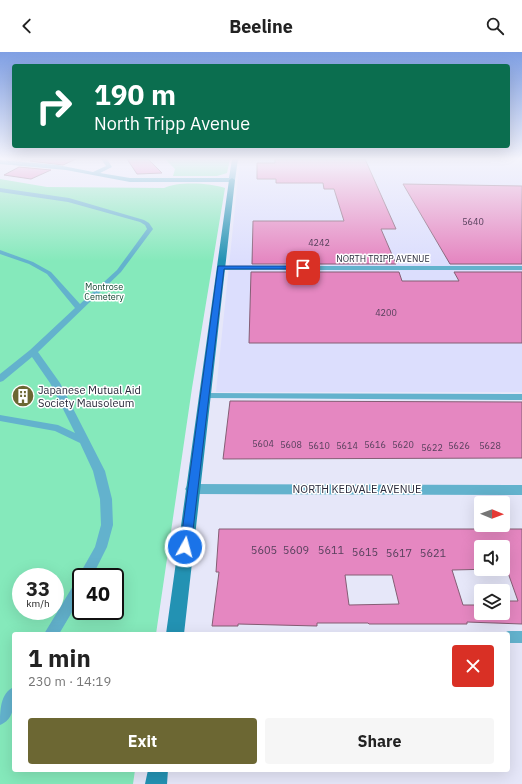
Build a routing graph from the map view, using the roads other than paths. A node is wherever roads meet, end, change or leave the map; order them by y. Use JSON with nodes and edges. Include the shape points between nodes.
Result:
{"nodes":[{"id":1,"x":22,"y":193,"type":"edge"},
{"id":2,"x":230,"y":193,"type":"edge"},
{"id":3,"x":0,"y":252,"type":"edge"},
{"id":4,"x":221,"y":268,"type":"junction"},
{"id":5,"x":522,"y":268,"type":"edge"},
{"id":6,"x":80,"y":309,"type":"junction"},
{"id":7,"x":33,"y":352,"type":"junction"},
{"id":8,"x":0,"y":379,"type":"edge"},
{"id":9,"x":204,"y":396,"type":"junction"},
{"id":10,"x":522,"y":397,"type":"edge"},
{"id":11,"x":0,"y":418,"type":"edge"},
{"id":12,"x":83,"y":441,"type":"junction"},
{"id":13,"x":192,"y":489,"type":"junction"},
{"id":14,"x":522,"y":490,"type":"edge"},
{"id":15,"x":90,"y":568,"type":"edge"},
{"id":16,"x":72,"y":600,"type":"edge"},
{"id":17,"x":52,"y":632,"type":"edge"},
{"id":18,"x":175,"y":632,"type":"edge"},
{"id":19,"x":510,"y":637,"type":"edge"},
{"id":20,"x":522,"y":637,"type":"edge"},
{"id":21,"x":12,"y":697,"type":"edge"},
{"id":22,"x":0,"y":717,"type":"edge"},
{"id":23,"x":158,"y":772,"type":"edge"},
{"id":24,"x":156,"y":784,"type":"edge"}],
"edges":[{"from":1,"to":6,"type":"lane","via":[[69,200],[142,221],[150,228],[119,271]]},
{"from":2,"to":4,"type":"street"},
{"from":3,"to":6,"type":"lane","via":[[31,263],[49,273]]},
{"from":4,"to":5,"type":"street","name":"NORTH TRIPP AVENUE"},
{"from":4,"to":9,"type":"street"},
{"from":6,"to":7,"type":"lane"},
{"from":7,"to":8,"type":"lane"},
{"from":7,"to":12,"type":"lane","via":[[55,383]]},
{"from":9,"to":10,"type":"lane"},
{"from":9,"to":13,"type":"street"},
{"from":11,"to":12,"type":"lane","via":[[58,428]]},
{"from":12,"to":15,"type":"lane","via":[[99,471],[106,499],[107,525],[101,547]]},
{"from":13,"to":14,"type":"street","name":"NORTH KEDVALE AVENUE"},
{"from":13,"to":18,"type":"street"},
{"from":16,"to":17,"type":"lane"},
{"from":19,"to":20,"type":"lane"},
{"from":21,"to":22,"type":"lane"},
{"from":23,"to":24,"type":"street"}]}
